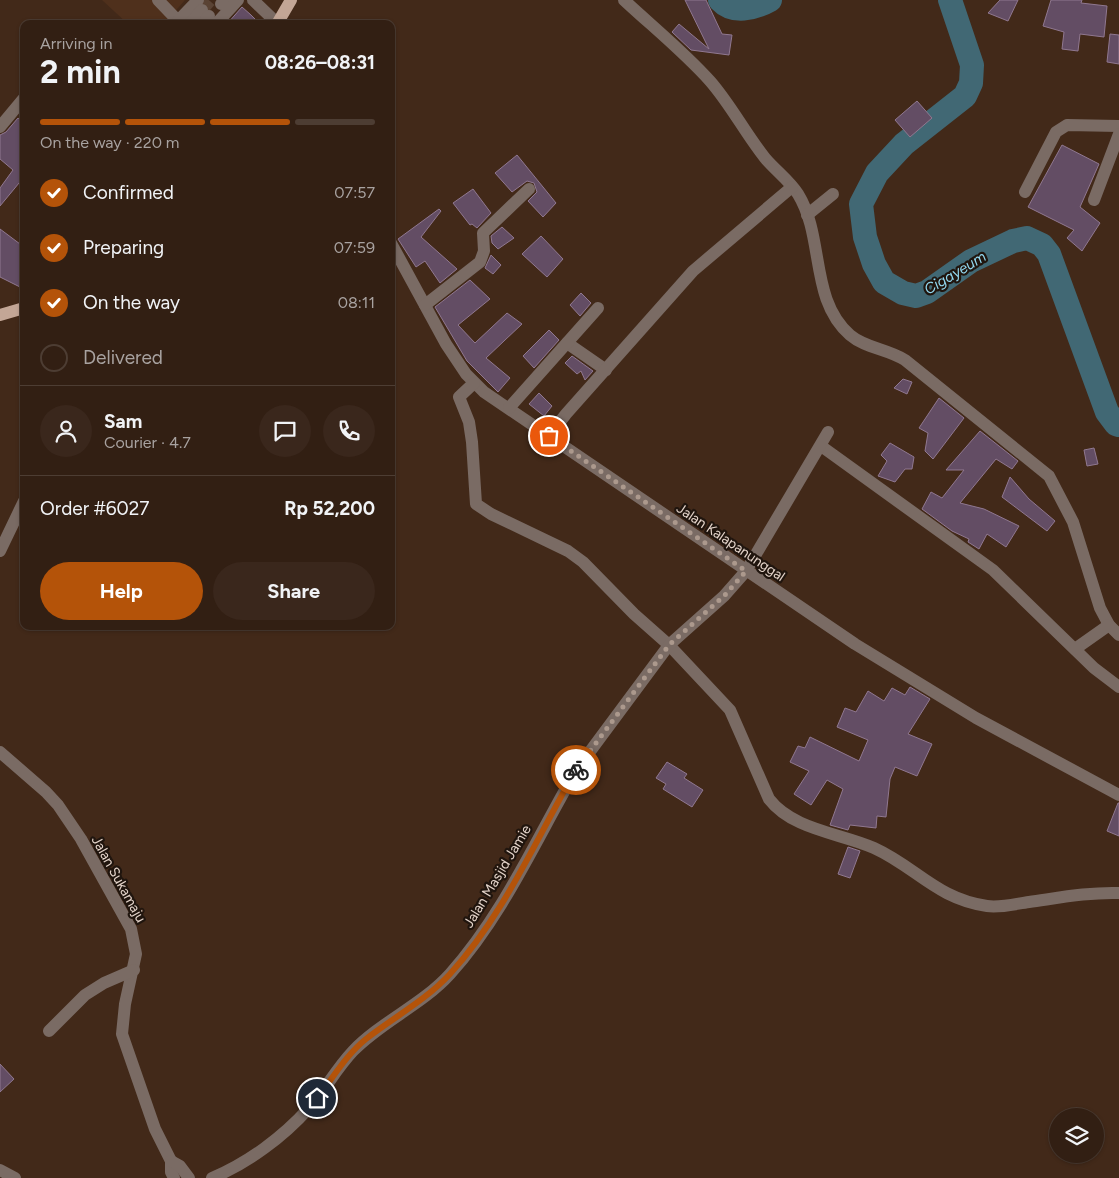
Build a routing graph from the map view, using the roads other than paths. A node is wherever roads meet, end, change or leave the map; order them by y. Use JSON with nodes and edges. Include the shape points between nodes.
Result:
{"nodes":[{"id":1,"x":158,"y":0,"type":"edge"},
{"id":2,"x":193,"y":0,"type":"tunnel mouth"},
{"id":3,"x":238,"y":0,"type":"edge"},
{"id":4,"x":253,"y":0,"type":"edge"},
{"id":5,"x":292,"y":0,"type":"edge"},
{"id":6,"x":624,"y":0,"type":"edge"},
{"id":7,"x":192,"y":18,"type":"edge"},
{"id":8,"x":274,"y":20,"type":"edge"},
{"id":9,"x":279,"y":20,"type":"edge"},
{"id":10,"x":20,"y":103,"type":"edge"},
{"id":11,"x":1119,"y":126,"type":"edge"},
{"id":12,"x":0,"y":127,"type":"edge"},
{"id":13,"x":1119,"y":134,"type":"edge"},
{"id":14,"x":792,"y":187,"type":"junction"},
{"id":15,"x":528,"y":189,"type":"dead end"},
{"id":16,"x":1026,"y":192,"type":"dead end"},
{"id":17,"x":833,"y":194,"type":"dead end"},
{"id":18,"x":1094,"y":200,"type":"dead end"},
{"id":19,"x":807,"y":215,"type":"junction"},
{"id":20,"x":395,"y":250,"type":"edge"},
{"id":21,"x":425,"y":305,"type":"junction"},
{"id":22,"x":598,"y":308,"type":"dead end"},
{"id":23,"x":20,"y":309,"type":"edge"},
{"id":24,"x":0,"y":315,"type":"edge"},
{"id":25,"x":567,"y":343,"type":"junction"},
{"id":26,"x":606,"y":370,"type":"junction"},
{"id":27,"x":474,"y":383,"type":"junction"},
{"id":28,"x":509,"y":408,"type":"junction"},
{"id":29,"x":828,"y":432,"type":"dead end"},
{"id":30,"x":549,"y":436,"type":"junction"},
{"id":31,"x":821,"y":446,"type":"junction"},
{"id":32,"x":20,"y":509,"type":"edge"},
{"id":33,"x":0,"y":551,"type":"edge"},
{"id":34,"x":746,"y":571,"type":"junction"},
{"id":35,"x":1107,"y":627,"type":"junction"},
{"id":36,"x":1119,"y":635,"type":"edge"},
{"id":37,"x":669,"y":645,"type":"junction"},
{"id":38,"x":1075,"y":649,"type":"junction"},
{"id":39,"x":1119,"y":687,"type":"edge"},
{"id":40,"x":0,"y":752,"type":"edge"},
{"id":41,"x":1119,"y":795,"type":"edge"},
{"id":42,"x":1119,"y":894,"type":"edge"},
{"id":43,"x":134,"y":970,"type":"junction"},
{"id":44,"x":49,"y":1031,"type":"dead end"},
{"id":45,"x":171,"y":1161,"type":"junction"},
{"id":46,"x":0,"y":1170,"type":"edge"},
{"id":47,"x":15,"y":1178,"type":"edge"},
{"id":48,"x":174,"y":1178,"type":"edge"},
{"id":49,"x":189,"y":1178,"type":"edge"},
{"id":50,"x":212,"y":1178,"type":"edge"}],
"edges":[{"from":1,"to":7,"type":"street"},
{"from":2,"to":7,"type":"street"},
{"from":3,"to":7,"type":"street"},
{"from":4,"to":8,"type":"street"},
{"from":5,"to":9,"type":"main road"},
{"from":6,"to":14,"type":"street","via":[[710,81],[766,158]]},
{"from":10,"to":12,"type":"street"},
{"from":11,"to":16,"type":"street","via":[[1067,125],[1056,132]]},
{"from":13,"to":18,"type":"street"},
{"from":14,"to":19,"type":"street","via":[[800,196]]},
{"from":14,"to":26,"type":"street","via":[[693,271]]},
{"from":15,"to":21,"type":"street","via":[[483,233],[484,251],[480,262]]},
{"from":17,"to":19,"type":"street"},
{"from":19,"to":35,"type":"street","via":[[826,299],[846,331],[857,340],[905,360],[1049,476],[1074,522]]},
{"from":20,"to":21,"type":"street","name":"Jalan Kalapanunggal"},
{"from":21,"to":27,"type":"street","name":"Jalan Kalapanunggal","via":[[450,351]]},
{"from":22,"to":25,"type":"street"},
{"from":23,"to":24,"type":"main road"},
{"from":25,"to":26,"type":"street"},
{"from":25,"to":28,"type":"street"},
{"from":26,"to":30,"type":"street"},
{"from":27,"to":28,"type":"street","name":"Jalan Kalapanunggal"},
{"from":27,"to":37,"type":"street","via":[[461,393],[472,442],[475,500],[479,507],[568,551]]},
{"from":28,"to":30,"type":"street","name":"Jalan Kalapanunggal"},
{"from":29,"to":31,"type":"street","name":"Jalan Masjid Jamie"},
{"from":30,"to":34,"type":"street","name":"Jalan Kalapanunggal"},
{"from":31,"to":34,"type":"street","name":"Jalan Masjid Jamie"},
{"from":31,"to":38,"type":"street","via":[[993,570]]},
{"from":32,"to":33,"type":"street"},
{"from":34,"to":37,"type":"street","name":"Jalan Masjid Jamie","via":[[724,596]]},
{"from":34,"to":41,"type":"street","name":"Jalan Kalapanunggal","via":[[952,704]]},
{"from":35,"to":36,"type":"street"},
{"from":35,"to":38,"type":"street"},
{"from":37,"to":42,"type":"street","via":[[730,710],[769,800],[784,815],[874,848],[929,884],[964,901],[989,906]]},
{"from":37,"to":50,"type":"street","name":"Jalan Masjid Jamie","via":[[577,769],[491,920],[451,972],[435,989],[359,1046],[291,1126],[240,1164]]},
{"from":38,"to":39,"type":"street"},
{"from":40,"to":43,"type":"street","name":"Jalan Sukamaju","via":[[46,792],[81,839],[131,930],[136,954]]},
{"from":43,"to":44,"type":"street","via":[[85,995]]},
{"from":43,"to":45,"type":"street","name":"Jalan Sukamaju","via":[[125,1004],[122,1034],[155,1130]]},
{"from":45,"to":48,"type":"street","name":"Jalan Sukamaju"},
{"from":45,"to":49,"type":"street","name":"Jalan Sukamaju","via":[[180,1166]]},
{"from":46,"to":47,"type":"street"}]}
